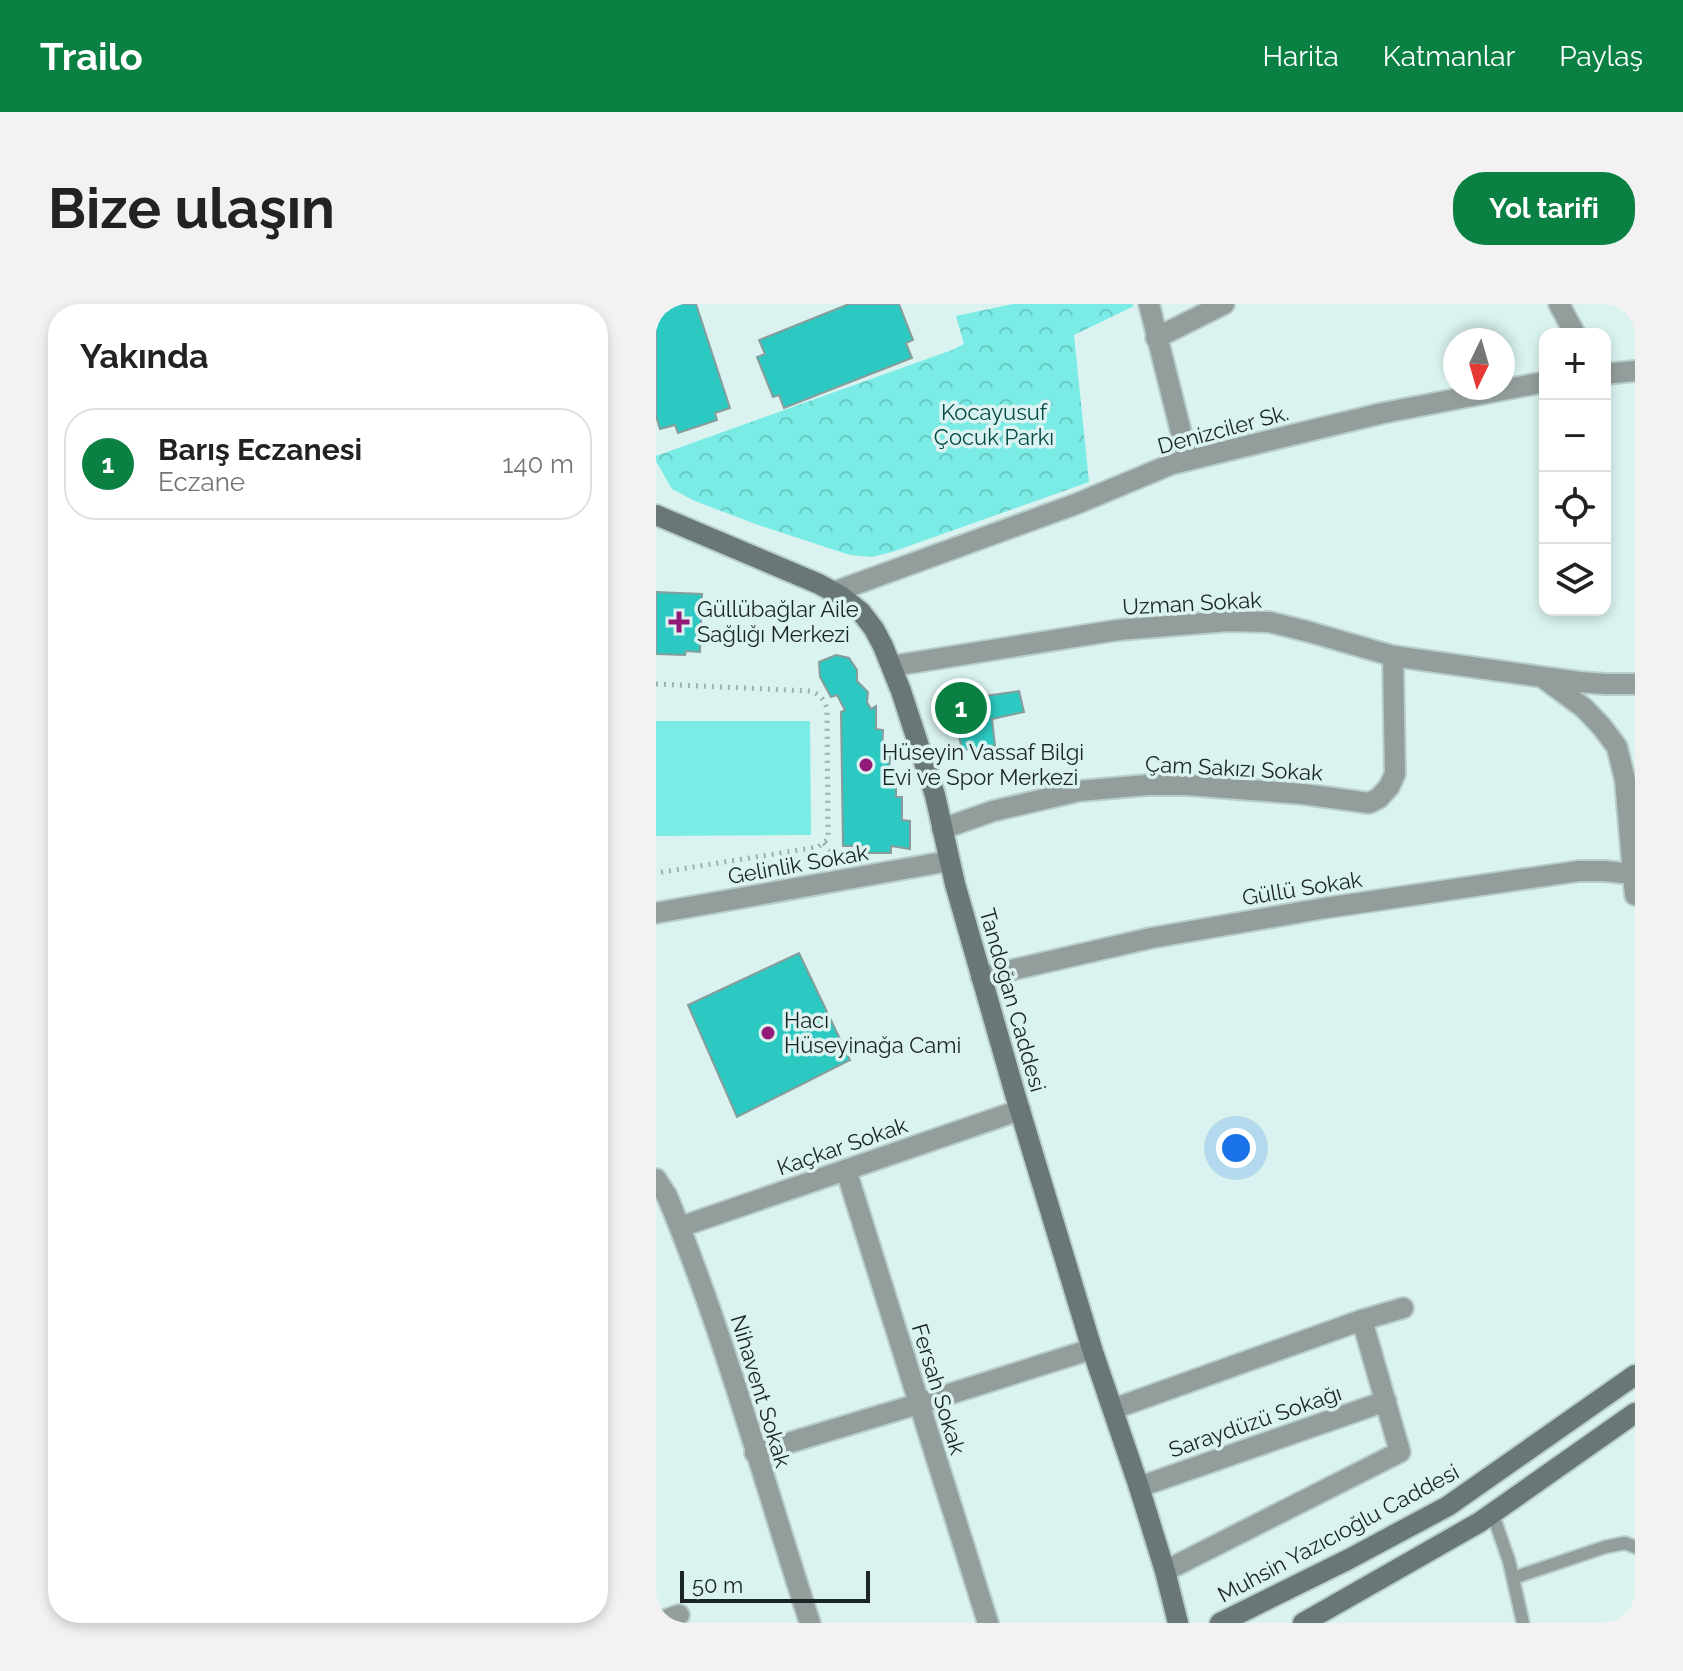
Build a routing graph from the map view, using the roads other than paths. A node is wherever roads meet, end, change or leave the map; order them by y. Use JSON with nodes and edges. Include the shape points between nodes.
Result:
{"nodes":[{"id":1,"x":1149,"y":304,"type":"edge"},
{"id":2,"x":1224,"y":304,"type":"edge"},
{"id":3,"x":1559,"y":304,"type":"edge"},
{"id":4,"x":1572,"y":328,"type":"edge"},
{"id":5,"x":1156,"y":338,"type":"junction"},
{"id":6,"x":1635,"y":371,"type":"edge"},
{"id":7,"x":1611,"y":373,"type":"edge"},
{"id":8,"x":1539,"y":383,"type":"edge"},
{"id":9,"x":1188,"y":460,"type":"junction"},
{"id":10,"x":656,"y":515,"type":"edge"},
{"id":11,"x":834,"y":592,"type":"junction"},
{"id":12,"x":1393,"y":656,"type":"junction"},
{"id":13,"x":892,"y":666,"type":"junction"},
{"id":14,"x":1541,"y":676,"type":"junction"},
{"id":15,"x":1635,"y":684,"type":"edge"},
{"id":16,"x":942,"y":829,"type":"junction"},
{"id":17,"x":949,"y":861,"type":"junction"},
{"id":18,"x":1634,"y":885,"type":"edge"},
{"id":19,"x":656,"y":913,"type":"edge"},
{"id":20,"x":981,"y":977,"type":"junction"},
{"id":21,"x":1020,"y":1110,"type":"junction"},
{"id":22,"x":846,"y":1170,"type":"junction"},
{"id":23,"x":656,"y":1179,"type":"edge"},
{"id":24,"x":680,"y":1227,"type":"junction"},
{"id":25,"x":1403,"y":1308,"type":"dead end"},
{"id":26,"x":1362,"y":1320,"type":"junction"},
{"id":27,"x":1092,"y":1349,"type":"junction"},
{"id":28,"x":1635,"y":1375,"type":"edge"},
{"id":29,"x":1386,"y":1401,"type":"junction"},
{"id":30,"x":918,"y":1404,"type":"junction"},
{"id":31,"x":1113,"y":1409,"type":"junction"},
{"id":32,"x":1635,"y":1413,"type":"edge"},
{"id":33,"x":755,"y":1453,"type":"junction"},
{"id":34,"x":1139,"y":1487,"type":"junction"},
{"id":35,"x":1492,"y":1512,"type":"junction"},
{"id":36,"x":1635,"y":1547,"type":"edge"},
{"id":37,"x":1165,"y":1571,"type":"junction"},
{"id":38,"x":1513,"y":1578,"type":"junction"},
{"id":39,"x":679,"y":1615,"type":"dead end"},
{"id":40,"x":656,"y":1623,"type":"edge"},
{"id":41,"x":810,"y":1623,"type":"edge"},
{"id":42,"x":988,"y":1623,"type":"edge"},
{"id":43,"x":1178,"y":1623,"type":"edge"},
{"id":44,"x":1220,"y":1623,"type":"edge"},
{"id":45,"x":1303,"y":1623,"type":"edge"},
{"id":46,"x":1523,"y":1623,"type":"edge"}],
"edges":[{"from":1,"to":5,"type":"street"},
{"from":2,"to":5,"type":"street"},
{"from":3,"to":4,"type":"street"},
{"from":5,"to":9,"type":"street"},
{"from":6,"to":7,"type":"street"},
{"from":8,"to":9,"type":"street","name":"Denizciler Sk.","via":[[1383,413]]},
{"from":9,"to":11,"type":"street","name":"Denizciler Sk."},
{"from":10,"to":11,"type":"street","name":"Tandoğan Caddesi"},
{"from":11,"to":13,"type":"street","name":"Tandoğan Caddesi","via":[[861,612]]},
{"from":12,"to":13,"type":"street","name":"Uzman Sokak","via":[[1269,622],[1228,621],[1118,630]]},
{"from":12,"to":14,"type":"street","name":"Uzman Sokak"},
{"from":12,"to":16,"type":"street","name":"Çam Sakızı Sokak","via":[[1395,774],[1389,787],[1369,803],[1187,785],[1136,786],[1035,800]]},
{"from":13,"to":16,"type":"street","name":"Tandoğan Caddesi"},
{"from":14,"to":15,"type":"street","name":"Uzman Sokak"},
{"from":14,"to":18,"type":"street","via":[[1584,708],[1617,747]]},
{"from":16,"to":17,"type":"street","name":"Tandoğan Caddesi"},
{"from":17,"to":19,"type":"street","name":"Gelinlik Sokak"},
{"from":17,"to":20,"type":"street","name":"Tandoğan Caddesi"},
{"from":18,"to":20,"type":"street","name":"Güllü Sokak","via":[[1604,871],[1579,871],[1151,938]]},
{"from":20,"to":21,"type":"street","name":"Tandoğan Caddesi"},
{"from":21,"to":22,"type":"street","name":"Kaçkar Sokak"},
{"from":21,"to":27,"type":"street","name":"Tandoğan Caddesi"},
{"from":22,"to":24,"type":"street","name":"Kaçkar Sokak"},
{"from":22,"to":30,"type":"street","name":"Fersah Sokak"},
{"from":23,"to":24,"type":"street","name":"Nihavent Sokak"},
{"from":24,"to":33,"type":"street","name":"Nihavent Sokak"},
{"from":25,"to":26,"type":"street"},
{"from":26,"to":29,"type":"street"},
{"from":26,"to":31,"type":"street"},
{"from":27,"to":30,"type":"street"},
{"from":27,"to":31,"type":"street","name":"Tandoğan Caddesi"},
{"from":28,"to":44,"type":"street","name":"Muhsin Yazıcıoğlu Caddesi","via":[[1448,1506]]},
{"from":29,"to":34,"type":"street","name":"Saraydüzü Sokağı"},
{"from":29,"to":37,"type":"street","via":[[1400,1452]]},
{"from":30,"to":33,"type":"street"},
{"from":30,"to":42,"type":"street","name":"Fersah Sokak"},
{"from":31,"to":34,"type":"street","name":"Tandoğan Caddesi"},
{"from":32,"to":35,"type":"street"},
{"from":33,"to":41,"type":"street","name":"Nihavent Sokak"},
{"from":34,"to":37,"type":"street","name":"Tandoğan Caddesi"},
{"from":35,"to":38,"type":"lane"},
{"from":35,"to":45,"type":"street"},
{"from":36,"to":38,"type":"lane","via":[[1605,1547]]},
{"from":37,"to":43,"type":"street","name":"Tandoğan Caddesi"},
{"from":38,"to":46,"type":"lane"},
{"from":39,"to":40,"type":"street"}]}
